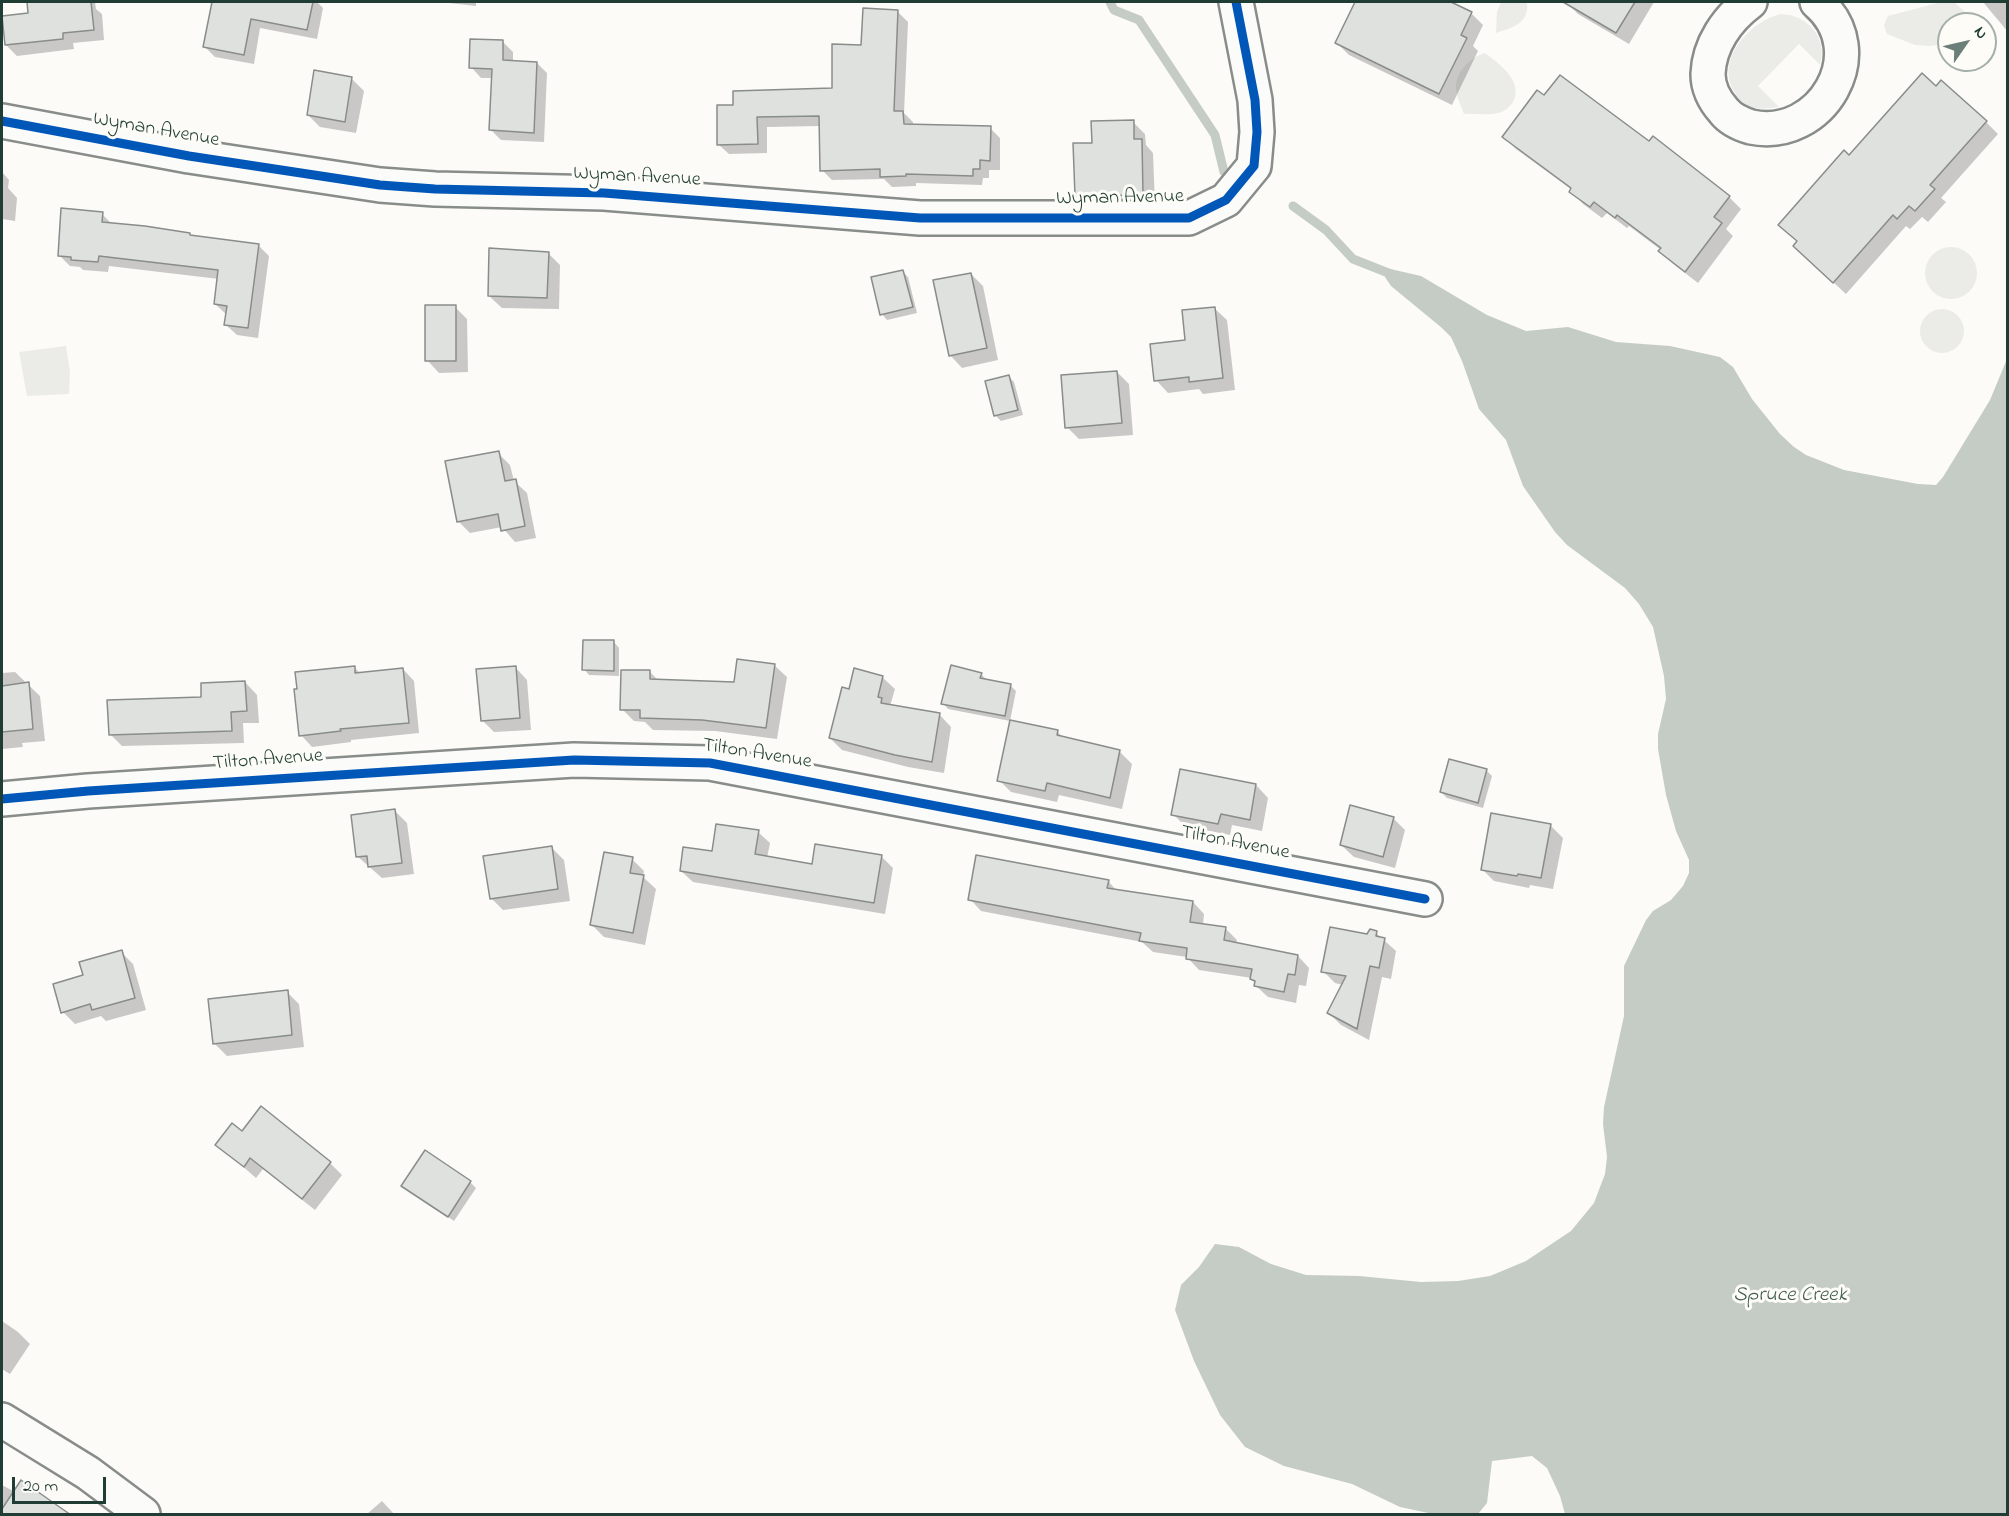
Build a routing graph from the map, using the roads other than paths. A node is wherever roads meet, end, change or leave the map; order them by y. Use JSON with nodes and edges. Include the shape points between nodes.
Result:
{"nodes":[{"id":1,"x":1236,"y":2,"type":"edge"},
{"id":2,"x":1750,"y":2,"type":"edge"},
{"id":3,"x":1817,"y":2,"type":"edge"},
{"id":4,"x":2,"y":121,"type":"edge"},
{"id":5,"x":2,"y":799,"type":"edge"},
{"id":6,"x":1425,"y":899,"type":"dead end"},
{"id":7,"x":2,"y":1420,"type":"edge"},
{"id":8,"x":143,"y":1515,"type":"edge"}],
"edges":[{"from":1,"to":4,"type":"street","name":"Wyman Avenue","via":[[1255,100],[1254,166],[1226,200],[1190,218],[920,218],[604,193],[380,185],[189,156]]},
{"from":2,"to":3,"type":"street","via":[[1731,19],[1714,44],[1708,79],[1726,115],[1744,125],[1766,130],[1792,124],[1813,111],[1826,99],[1836,81],[1842,58],[1840,39],[1830,15]]},
{"from":5,"to":6,"type":"street","name":"Tilton Avenue","via":[[574,760],[710,763]]},
{"from":7,"to":8,"type":"street","via":[[88,1473]]}]}
